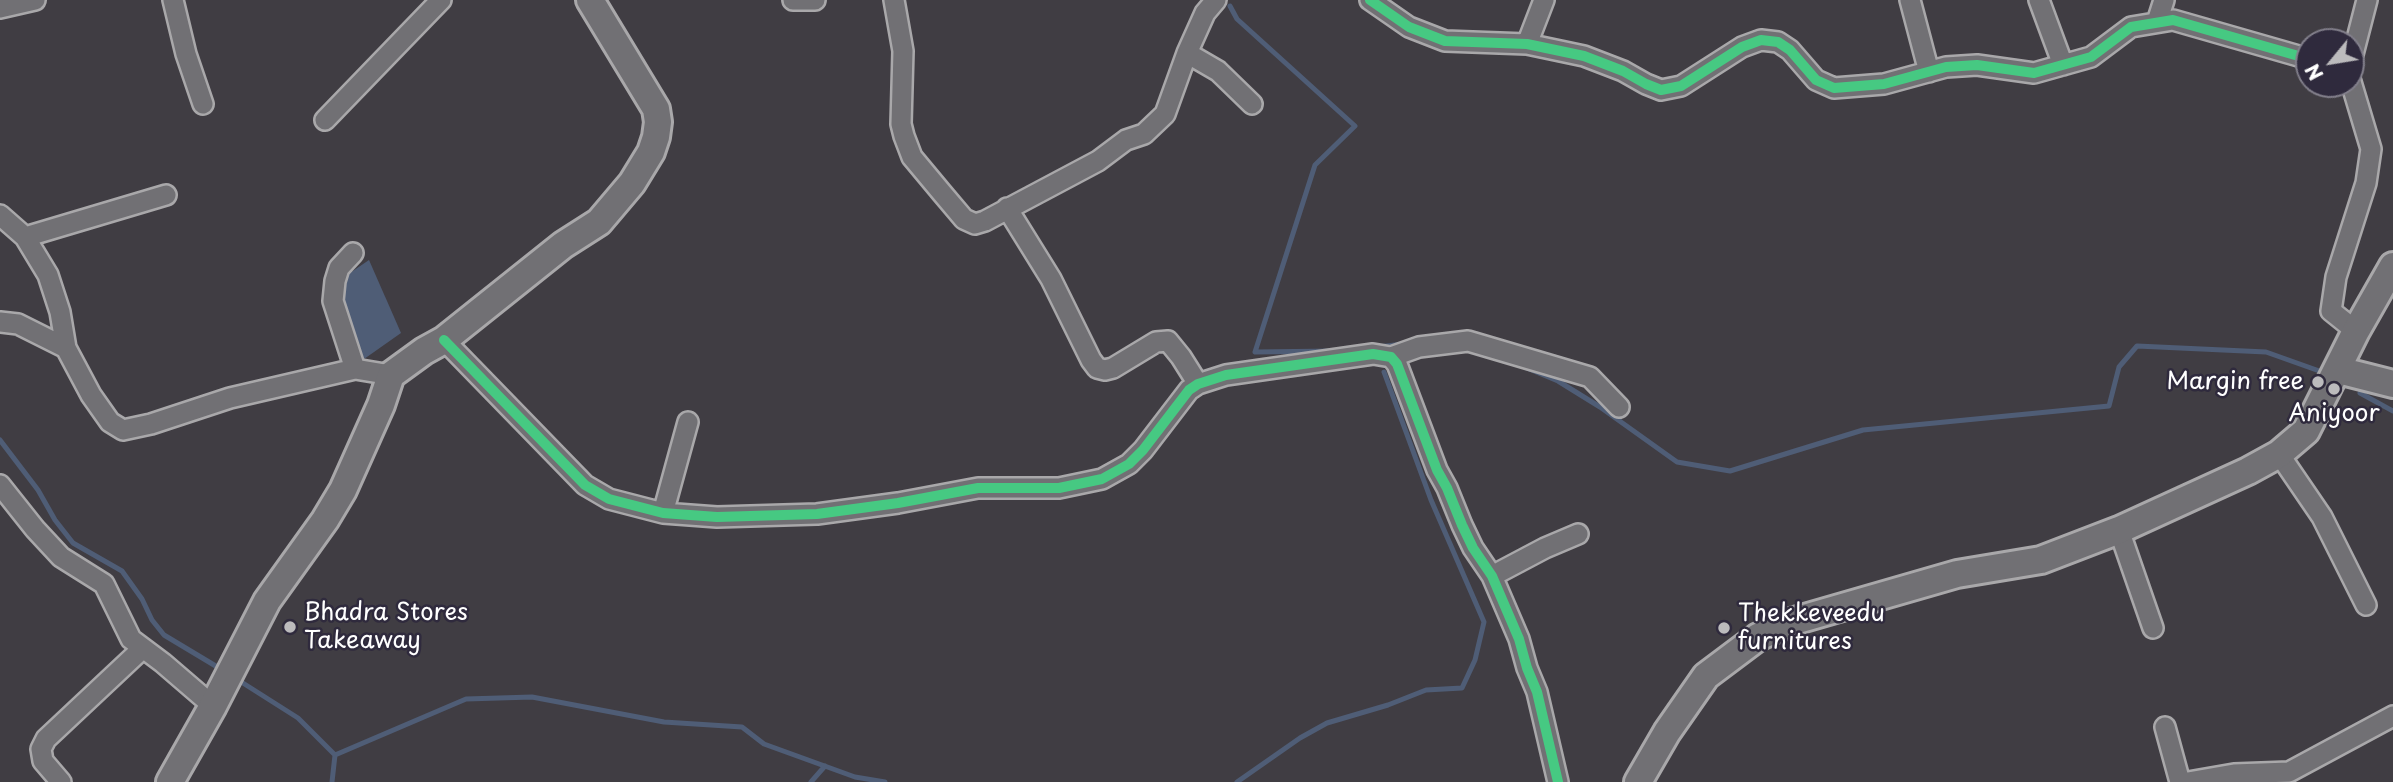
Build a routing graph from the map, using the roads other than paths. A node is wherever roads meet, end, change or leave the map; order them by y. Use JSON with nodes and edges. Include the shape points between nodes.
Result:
{"nodes":[{"id":1,"x":35,"y":0,"type":"edge"},
{"id":2,"x":173,"y":0,"type":"edge"},
{"id":3,"x":441,"y":0,"type":"edge"},
{"id":4,"x":590,"y":0,"type":"edge"},
{"id":5,"x":793,"y":0,"type":"edge"},
{"id":6,"x":815,"y":0,"type":"edge"},
{"id":7,"x":894,"y":0,"type":"edge"},
{"id":8,"x":1216,"y":0,"type":"edge"},
{"id":9,"x":1370,"y":0,"type":"edge"},
{"id":10,"x":1544,"y":0,"type":"edge"},
{"id":11,"x":1910,"y":0,"type":"edge"},
{"id":12,"x":2039,"y":0,"type":"edge"},
{"id":13,"x":2367,"y":0,"type":"edge"},
{"id":14,"x":2159,"y":7,"type":"edge"},
{"id":15,"x":0,"y":8,"type":"edge"},
{"id":16,"x":2360,"y":28,"type":"edge"},
{"id":17,"x":1527,"y":44,"type":"junction"},
{"id":18,"x":1187,"y":52,"type":"junction"},
{"id":19,"x":2295,"y":56,"type":"edge"},
{"id":20,"x":2063,"y":65,"type":"junction"},
{"id":21,"x":1929,"y":72,"type":"junction"},
{"id":22,"x":2356,"y":98,"type":"edge"},
{"id":23,"x":203,"y":104,"type":"dead end"},
{"id":24,"x":1252,"y":104,"type":"dead end"},
{"id":25,"x":325,"y":120,"type":"dead end"},
{"id":26,"x":166,"y":195,"type":"dead end"},
{"id":27,"x":1007,"y":208,"type":"junction"},
{"id":28,"x":0,"y":215,"type":"edge"},
{"id":29,"x":25,"y":237,"type":"junction"},
{"id":30,"x":353,"y":253,"type":"dead end"},
{"id":31,"x":2393,"y":266,"type":"edge"},
{"id":32,"x":0,"y":323,"type":"edge"},
{"id":33,"x":2356,"y":331,"type":"junction"},
{"id":34,"x":444,"y":340,"type":"junction"},
{"id":35,"x":66,"y":348,"type":"junction"},
{"id":36,"x":1391,"y":356,"type":"junction"},
{"id":37,"x":355,"y":369,"type":"junction"},
{"id":38,"x":2338,"y":370,"type":"junction"},
{"id":39,"x":391,"y":375,"type":"junction"},
{"id":40,"x":1198,"y":384,"type":"junction"},
{"id":41,"x":2393,"y":384,"type":"edge"},
{"id":42,"x":1619,"y":407,"type":"dead end"},
{"id":43,"x":688,"y":422,"type":"dead end"},
{"id":44,"x":2279,"y":454,"type":"junction"},
{"id":45,"x":0,"y":485,"type":"edge"},
{"id":46,"x":663,"y":513,"type":"junction"},
{"id":47,"x":2119,"y":530,"type":"junction"},
{"id":48,"x":1578,"y":534,"type":"dead end"},
{"id":49,"x":1492,"y":576,"type":"junction"},
{"id":50,"x":2366,"y":605,"type":"dead end"},
{"id":51,"x":2153,"y":628,"type":"dead end"},
{"id":52,"x":143,"y":648,"type":"junction"},
{"id":53,"x":218,"y":694,"type":"junction"},
{"id":54,"x":2393,"y":716,"type":"edge"},
{"id":55,"x":2165,"y":727,"type":"dead end"},
{"id":56,"x":2291,"y":777,"type":"edge"},
{"id":57,"x":61,"y":782,"type":"edge"},
{"id":58,"x":170,"y":782,"type":"edge"},
{"id":59,"x":1558,"y":782,"type":"edge"},
{"id":60,"x":1639,"y":782,"type":"edge"},
{"id":61,"x":2180,"y":782,"type":"edge"},
{"id":62,"x":2188,"y":782,"type":"edge"}],
"edges":[{"from":1,"to":15,"type":"street"},
{"from":2,"to":23,"type":"street"},
{"from":3,"to":25,"type":"street"},
{"from":4,"to":34,"type":"main road","via":[[656,109],[659,122],[650,152],[632,183],[599,222],[563,245]]},
{"from":5,"to":6,"type":"street"},
{"from":7,"to":27,"type":"street","via":[[903,51],[901,124],[912,157],[964,219],[975,224]]},
{"from":8,"to":18,"type":"street"},
{"from":9,"to":17,"type":"street","via":[[1409,27],[1445,41]]},
{"from":10,"to":17,"type":"street"},
{"from":11,"to":21,"type":"street"},
{"from":12,"to":20,"type":"street"},
{"from":13,"to":16,"type":"street"},
{"from":14,"to":19,"type":"street","via":[[2174,20]]},
{"from":14,"to":20,"type":"street","via":[[2091,57]]},
{"from":17,"to":21,"type":"street","via":[[1584,56],[1661,90],[1681,86],[1742,47],[1762,40],[1790,50],[1816,80],[1833,88],[1884,84]]},
{"from":18,"to":24,"type":"street","via":[[1219,71]]},
{"from":18,"to":27,"type":"street","via":[[1164,114],[1144,134]]},
{"from":20,"to":21,"type":"street","via":[[2034,73],[1977,65]]},
{"from":22,"to":33,"type":"street","via":[[2371,149],[2366,183],[2336,276],[2331,311]]},
{"from":26,"to":29,"type":"street"},
{"from":27,"to":40,"type":"street","via":[[1051,279],[1097,368],[1113,368],[1156,342],[1168,341]]},
{"from":28,"to":29,"type":"street"},
{"from":29,"to":35,"type":"street","via":[[48,275]]},
{"from":30,"to":37,"type":"street","via":[[339,268],[333,301]]},
{"from":31,"to":33,"type":"main road"},
{"from":32,"to":35,"type":"street","via":[[18,324]]},
{"from":33,"to":38,"type":"main road"},
{"from":34,"to":39,"type":"main road"},
{"from":34,"to":46,"type":"street","via":[[585,485],[609,499]]},
{"from":35,"to":37,"type":"street","via":[[91,395],[110,422],[123,430],[230,398]]},
{"from":36,"to":40,"type":"street","via":[[1373,354],[1226,375]]},
{"from":36,"to":42,"type":"street","via":[[1468,341],[1590,377]]},
{"from":36,"to":49,"type":"street","via":[[1462,525]]},
{"from":37,"to":39,"type":"street"},
{"from":38,"to":41,"type":"main road"},
{"from":38,"to":44,"type":"main road","via":[[2306,431]]},
{"from":39,"to":53,"type":"main road","via":[[343,490],[267,601]]},
{"from":40,"to":46,"type":"street","via":[[1129,464],[1102,479],[1059,488],[978,488],[817,514]]},
{"from":43,"to":46,"type":"street"},
{"from":44,"to":47,"type":"main road"},
{"from":44,"to":50,"type":"street","via":[[2322,517]]},
{"from":45,"to":52,"type":"street","via":[[61,556],[104,584],[131,639]]},
{"from":47,"to":51,"type":"street"},
{"from":47,"to":60,"type":"main road","via":[[2041,560],[1957,573],[1794,621],[1758,637],[1706,676]]},
{"from":48,"to":49,"type":"street"},
{"from":49,"to":59,"type":"street","via":[[1537,692]]},
{"from":52,"to":53,"type":"street"},
{"from":52,"to":57,"type":"street","via":[[46,739],[41,749],[43,761]]},
{"from":53,"to":58,"type":"main road"},
{"from":54,"to":56,"type":"street"},
{"from":55,"to":61,"type":"street"},
{"from":56,"to":62,"type":"street","via":[[2234,774]]}]}
